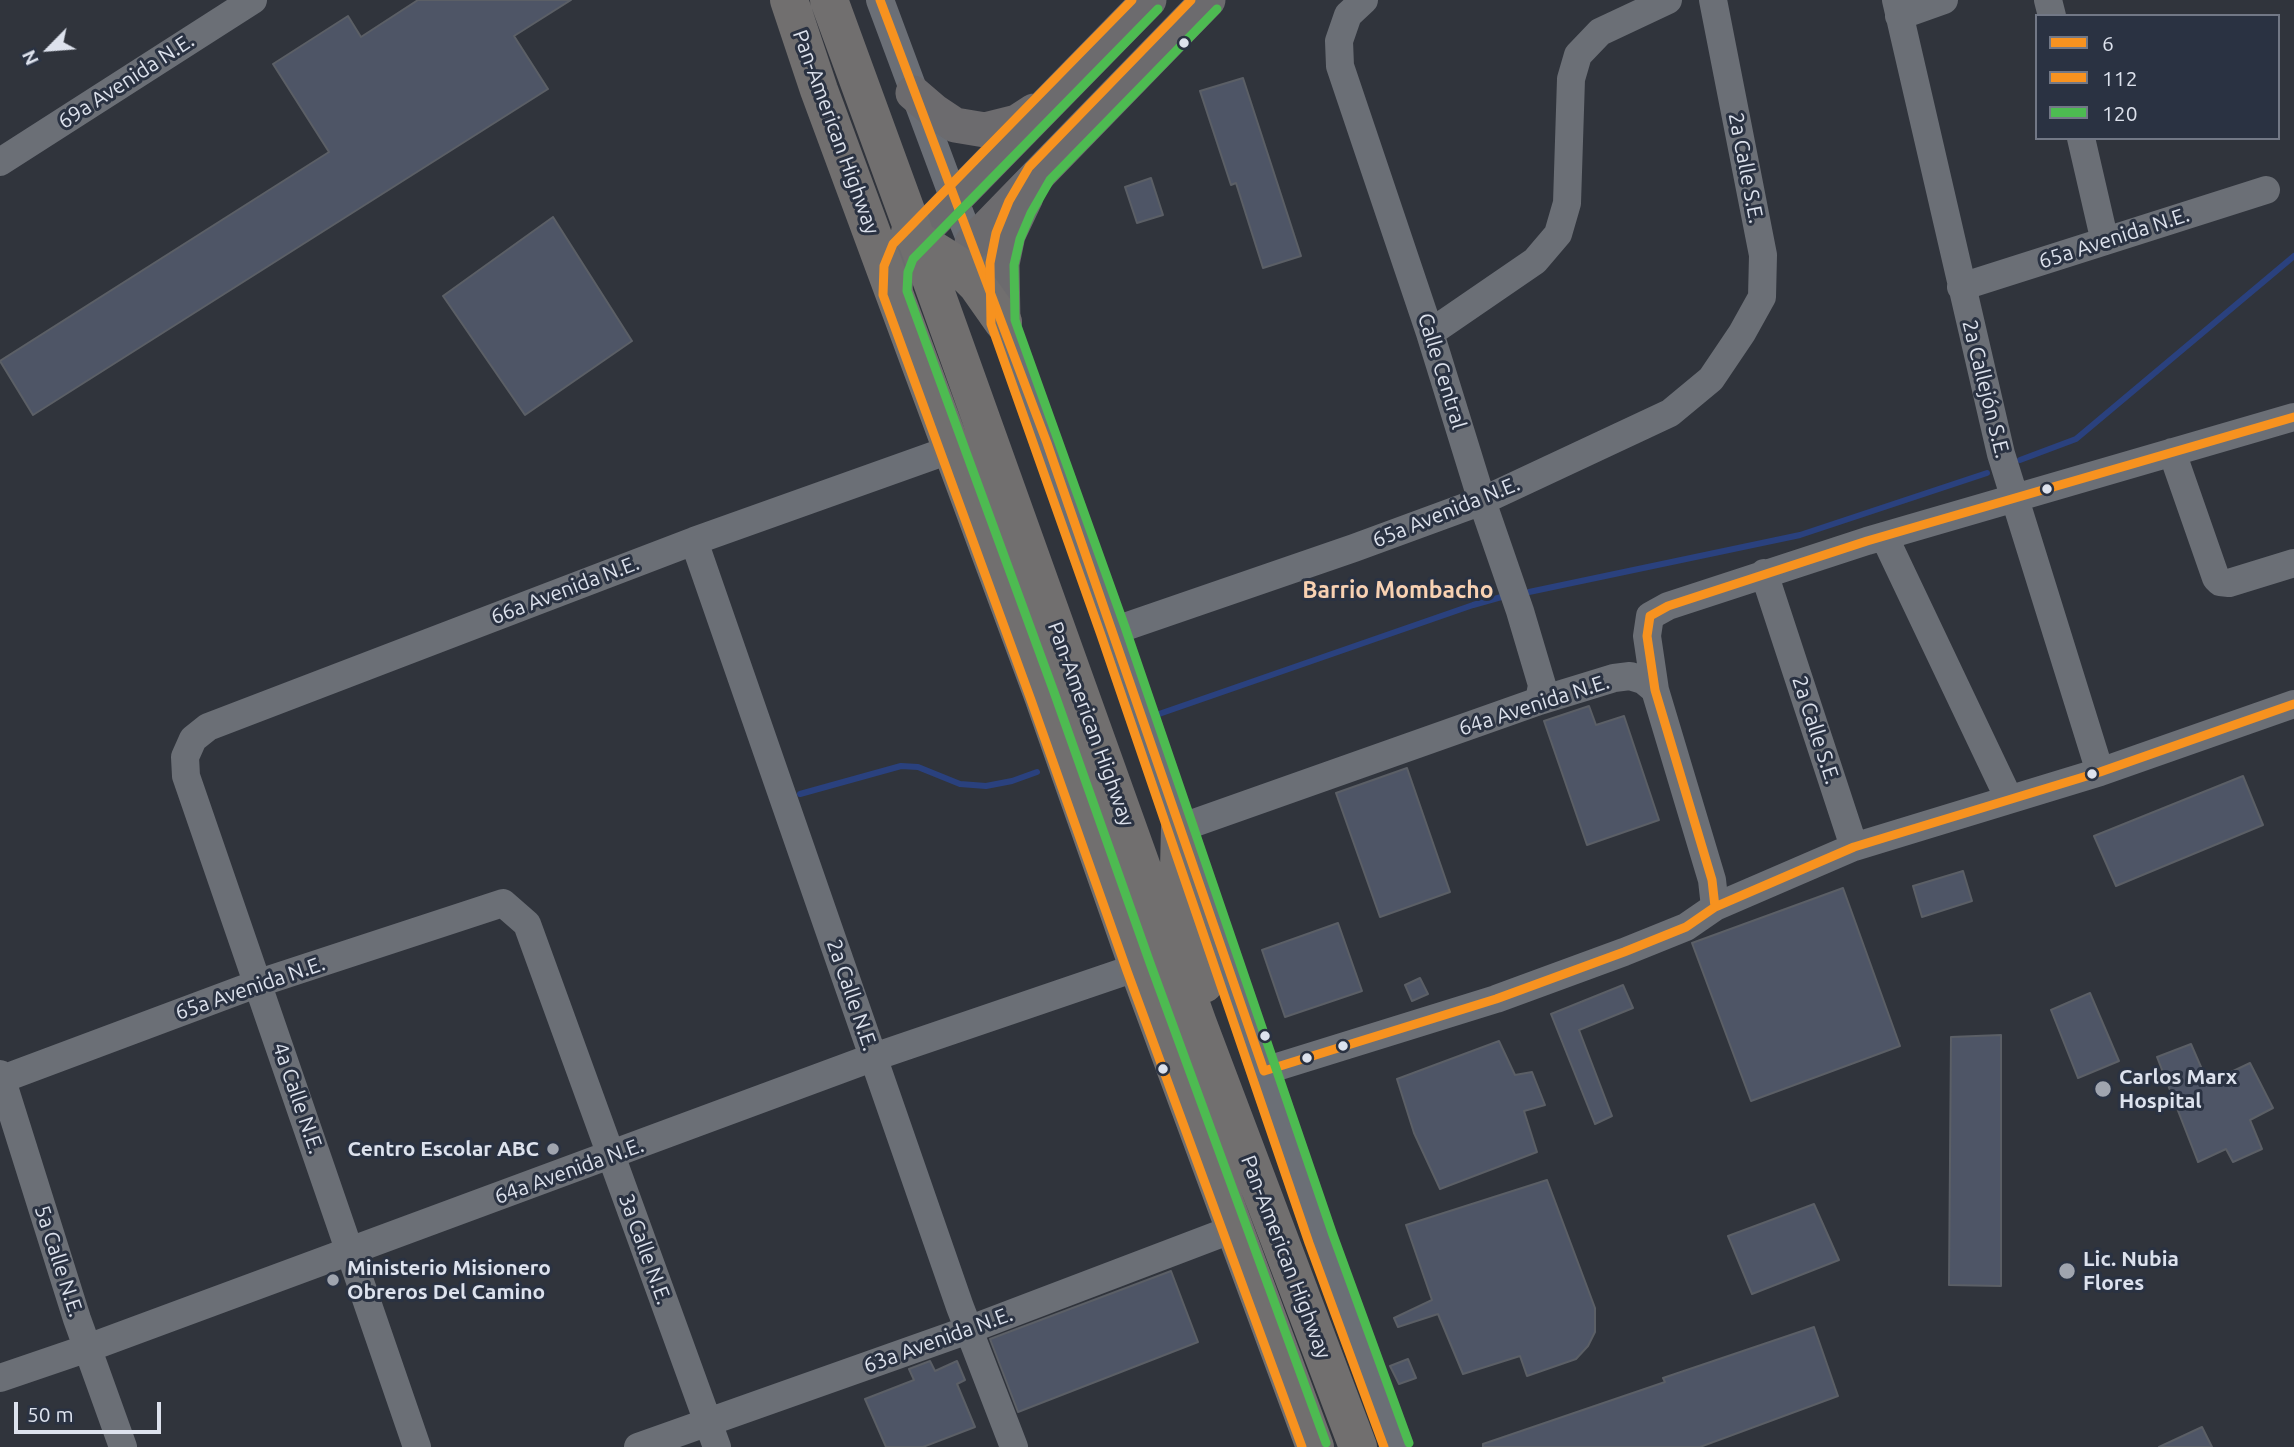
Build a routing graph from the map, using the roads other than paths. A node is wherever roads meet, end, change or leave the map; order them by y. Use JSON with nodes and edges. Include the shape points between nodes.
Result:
{"nodes":[{"id":1,"x":253,"y":0,"type":"edge"},
{"id":2,"x":789,"y":0,"type":"edge"},
{"id":3,"x":811,"y":0,"type":"edge"},
{"id":4,"x":828,"y":0,"type":"edge"},
{"id":5,"x":880,"y":0,"type":"edge"},
{"id":6,"x":1149,"y":0,"type":"edge"},
{"id":7,"x":1208,"y":0,"type":"edge"},
{"id":8,"x":1364,"y":0,"type":"edge"},
{"id":9,"x":1668,"y":0,"type":"edge"},
{"id":10,"x":1713,"y":0,"type":"edge"},
{"id":11,"x":1944,"y":0,"type":"edge"},
{"id":12,"x":1898,"y":8,"type":"edge"},
{"id":13,"x":1100,"y":50,"type":"junction"},
{"id":14,"x":1130,"y":80,"type":"junction"},
{"id":15,"x":913,"y":93,"type":"junction"},
{"id":16,"x":1054,"y":97,"type":"junction"},
{"id":17,"x":2081,"y":140,"type":"edge"},
{"id":18,"x":0,"y":162,"type":"edge"},
{"id":19,"x":1040,"y":173,"type":"junction"},
{"id":20,"x":2266,"y":190,"type":"dead end"},
{"id":21,"x":954,"y":199,"type":"junction"},
{"id":22,"x":916,"y":239,"type":"junction"},
{"id":23,"x":2107,"y":240,"type":"junction"},
{"id":24,"x":972,"y":243,"type":"junction"},
{"id":25,"x":1961,"y":287,"type":"junction"},
{"id":26,"x":895,"y":293,"type":"junction"},
{"id":27,"x":1003,"y":322,"type":"junction"},
{"id":28,"x":1430,"y":333,"type":"junction"},
{"id":29,"x":1742,"y":333,"type":"joint"},
{"id":30,"x":2294,"y":417,"type":"edge"},
{"id":31,"x":952,"y":449,"type":"junction"},
{"id":32,"x":2172,"y":452,"type":"junction"},
{"id":33,"x":2008,"y":478,"type":"junction"},
{"id":34,"x":1482,"y":500,"type":"junction"},
{"id":35,"x":1884,"y":536,"type":"junction"},
{"id":36,"x":694,"y":541,"type":"junction"},
{"id":37,"x":2294,"y":564,"type":"edge"},
{"id":38,"x":1764,"y":573,"type":"junction"},
{"id":39,"x":1113,"y":631,"type":"junction"},
{"id":40,"x":1655,"y":690,"type":"junction"},
{"id":41,"x":1539,"y":701,"type":"junction"},
{"id":42,"x":2294,"y":704,"type":"edge"},
{"id":43,"x":189,"y":748,"type":"joint"},
{"id":44,"x":2100,"y":772,"type":"junction"},
{"id":45,"x":2009,"y":799,"type":"junction"},
{"id":46,"x":1180,"y":828,"type":"junction"},
{"id":47,"x":1854,"y":847,"type":"junction"},
{"id":48,"x":503,"y":903,"type":"joint"},
{"id":49,"x":1715,"y":906,"type":"junction"},
{"id":50,"x":1138,"y":967,"type":"junction"},
{"id":51,"x":259,"y":983,"type":"junction"},
{"id":52,"x":1198,"y":1024,"type":"junction"},
{"id":53,"x":874,"y":1057,"type":"junction"},
{"id":54,"x":1264,"y":1071,"type":"junction"},
{"id":55,"x":1,"y":1078,"type":"edge"},
{"id":56,"x":611,"y":1156,"type":"junction"},
{"id":57,"x":1236,"y":1228,"type":"junction"},
{"id":58,"x":350,"y":1250,"type":"junction"},
{"id":59,"x":968,"y":1330,"type":"junction"},
{"id":60,"x":88,"y":1348,"type":"junction"},
{"id":61,"x":0,"y":1378,"type":"edge"},
{"id":62,"x":712,"y":1434,"type":"edge"},
{"id":63,"x":122,"y":1447,"type":"edge"},
{"id":64,"x":417,"y":1447,"type":"edge"},
{"id":65,"x":638,"y":1447,"type":"edge"},
{"id":66,"x":1014,"y":1447,"type":"edge"},
{"id":67,"x":1315,"y":1447,"type":"edge"},
{"id":68,"x":1357,"y":1447,"type":"edge"},
{"id":69,"x":1396,"y":1447,"type":"edge"}],
"edges":[{"from":1,"to":18,"type":"street","name":"69a Avenida N.E."},
{"from":2,"to":26,"type":"highway","name":"Pan-American Highway"},
{"from":3,"to":22,"type":"highway","via":[[896,215]]},
{"from":4,"to":22,"type":"highway","name":"Pan-American Highway"},
{"from":5,"to":15,"type":"street"},
{"from":6,"to":13,"type":"main road"},
{"from":7,"to":14,"type":"main road"},
{"from":8,"to":28,"type":"street","name":"Calle Central","via":[[1348,15],[1339,41],[1340,66]]},
{"from":9,"to":28,"type":"street","via":[[1600,32],[1578,55],[1571,79],[1567,203],[1558,234],[1535,261]]},
{"from":10,"to":29,"type":"street","name":"2a Calle S.E.","via":[[1763,255],[1762,297]]},
{"from":11,"to":12,"type":"street"},
{"from":12,"to":25,"type":"street","name":"2a Callejón S.E."},
{"from":13,"to":14,"type":"main road"},
{"from":13,"to":16,"type":"main road"},
{"from":14,"to":19,"type":"main road"},
{"from":15,"to":16,"type":"main road","via":[[955,125],[985,130],[1017,122]]},
{"from":15,"to":21,"type":"street"},
{"from":16,"to":21,"type":"main road"},
{"from":17,"to":23,"type":"street"},
{"from":19,"to":24,"type":"main road"},
{"from":19,"to":27,"type":"main road","via":[[1008,235],[1002,264]]},
{"from":20,"to":23,"type":"street","name":"65a Avenida N.E."},
{"from":21,"to":22,"type":"main road"},
{"from":21,"to":24,"type":"street"},
{"from":22,"to":24,"type":"highway","via":[[936,246]]},
{"from":22,"to":26,"type":"main road","via":[[899,260]]},
{"from":22,"to":27,"type":"highway","via":[[956,264]]},
{"from":22,"to":52,"type":"highway","name":"Pan-American Highway"},
{"from":23,"to":25,"type":"street","name":"65a Avenida N.E."},
{"from":24,"to":27,"type":"street"},
{"from":25,"to":33,"type":"street","name":"2a Callejón S.E."},
{"from":26,"to":31,"type":"highway","name":"Pan-American Highway"},
{"from":27,"to":39,"type":"street"},
{"from":28,"to":34,"type":"street","name":"Calle Central"},
{"from":29,"to":34,"type":"street","name":"65a Avenida N.E.","via":[[1711,379],[1670,413]]},
{"from":30,"to":32,"type":"street"},
{"from":31,"to":36,"type":"street","name":"66a Avenida N.E."},
{"from":31,"to":50,"type":"highway","name":"Pan-American Highway"},
{"from":32,"to":33,"type":"street"},
{"from":32,"to":37,"type":"street","via":[[2213,574],[2220,582]]},
{"from":33,"to":35,"type":"street"},
{"from":33,"to":44,"type":"street","name":"2a Callejón S.E."},
{"from":34,"to":39,"type":"street","name":"65a Avenida N.E."},
{"from":34,"to":41,"type":"street","name":"Calle Central","via":[[1542,685]]},
{"from":35,"to":38,"type":"street"},
{"from":35,"to":45,"type":"street"},
{"from":36,"to":43,"type":"street","name":"66a Avenida N.E.","via":[[208,727]]},
{"from":36,"to":53,"type":"street","name":"2a Calle N.E."},
{"from":38,"to":40,"type":"street","via":[[1650,616],[1647,636]]},
{"from":38,"to":47,"type":"street","name":"2a Calle S.E."},
{"from":39,"to":46,"type":"street"},
{"from":40,"to":41,"type":"street","name":"64a Avenida N.E.","via":[[1630,676]]},
{"from":40,"to":49,"type":"street","via":[[1712,880]]},
{"from":41,"to":46,"type":"street","name":"64a Avenida N.E."},
{"from":42,"to":44,"type":"street"},
{"from":43,"to":51,"type":"street","name":"4a Calle N.E.","via":[[186,776]]},
{"from":44,"to":45,"type":"street"},
{"from":45,"to":47,"type":"street"},
{"from":46,"to":52,"type":"highway","via":[[1179,869],[1205,985]]},
{"from":46,"to":54,"type":"street"},
{"from":47,"to":49,"type":"street"},
{"from":48,"to":51,"type":"street","name":"65a Avenida N.E."},
{"from":48,"to":56,"type":"street","name":"3a Calle N.E.","via":[[527,924]]},
{"from":49,"to":54,"type":"street","via":[[1686,927],[1496,999]]},
{"from":50,"to":53,"type":"street","name":"64a Avenida N.E."},
{"from":50,"to":57,"type":"highway","name":"Pan-American Highway"},
{"from":51,"to":55,"type":"street","name":"65a Avenida N.E."},
{"from":51,"to":58,"type":"street","name":"4a Calle N.E."},
{"from":52,"to":68,"type":"highway","name":"Pan-American Highway"},
{"from":53,"to":56,"type":"street","name":"64a Avenida N.E."},
{"from":53,"to":59,"type":"street","name":"2a Calle N.E."},
{"from":54,"to":69,"type":"street"},
{"from":55,"to":60,"type":"street","name":"5a Calle N.E."},
{"from":56,"to":58,"type":"street","name":"64a Avenida N.E."},
{"from":56,"to":62,"type":"street","name":"3a Calle N.E."},
{"from":57,"to":59,"type":"street","name":"63a Avenida N.E."},
{"from":57,"to":67,"type":"highway","name":"Pan-American Highway"},
{"from":58,"to":60,"type":"street","name":"64a Avenida N.E."},
{"from":58,"to":64,"type":"street","name":"4a Calle N.E."},
{"from":59,"to":62,"type":"street","name":"63a Avenida N.E."},
{"from":59,"to":66,"type":"street","name":"2a Calle N.E."},
{"from":60,"to":61,"type":"street","name":"64a Avenida N.E."},
{"from":60,"to":63,"type":"street","name":"5a Calle N.E."},
{"from":62,"to":65,"type":"street","name":"63a Avenida N.E."}]}
